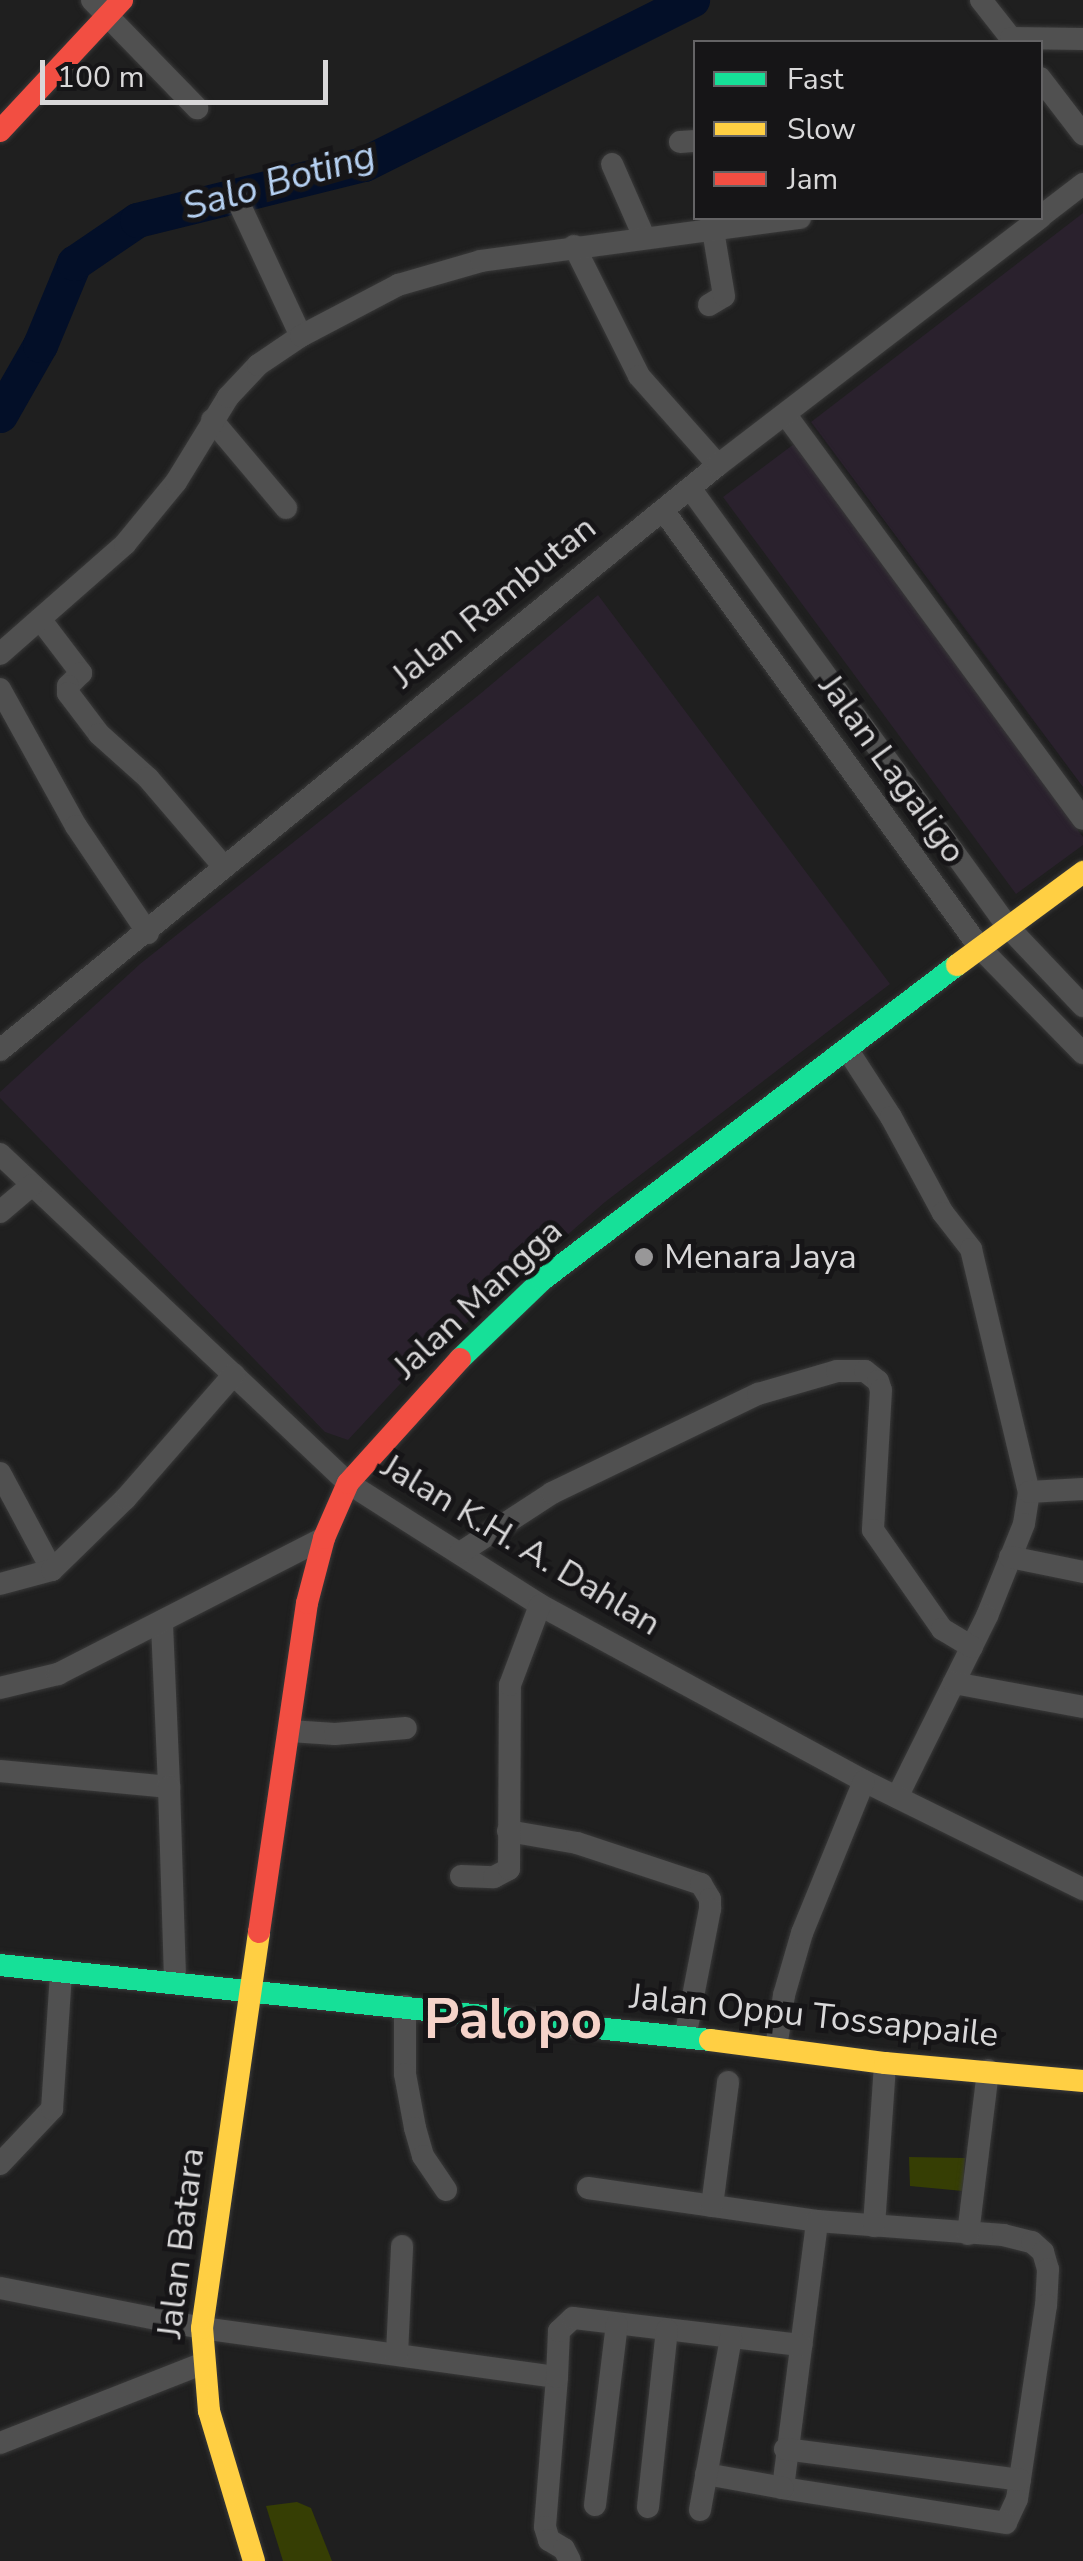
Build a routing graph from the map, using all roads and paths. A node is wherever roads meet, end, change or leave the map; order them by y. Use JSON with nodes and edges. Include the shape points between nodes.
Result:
{"nodes":[{"id":1,"x":981,"y":0,"type":"edge"},
{"id":2,"x":107,"y":6,"type":"edge"},
{"id":3,"x":1083,"y":39,"type":"edge"},
{"id":4,"x":1013,"y":40,"type":"edge"},
{"id":5,"x":1044,"y":92,"type":"edge"},
{"id":6,"x":197,"y":108,"type":"dead end"},
{"id":7,"x":0,"y":131,"type":"edge"},
{"id":8,"x":1083,"y":134,"type":"edge"},
{"id":9,"x":612,"y":164,"type":"dead end"},
{"id":10,"x":1083,"y":184,"type":"edge"},
{"id":11,"x":237,"y":199,"type":"dead end"},
{"id":12,"x":1043,"y":215,"type":"edge"},
{"id":13,"x":765,"y":220,"type":"edge"},
{"id":14,"x":1036,"y":220,"type":"edge"},
{"id":15,"x":712,"y":223,"type":"edge"},
{"id":16,"x":644,"y":237,"type":"junction"},
{"id":17,"x":574,"y":246,"type":"junction"},
{"id":18,"x":709,"y":305,"type":"dead end"},
{"id":19,"x":301,"y":336,"type":"junction"},
{"id":20,"x":786,"y":415,"type":"junction"},
{"id":21,"x":212,"y":420,"type":"junction"},
{"id":22,"x":718,"y":465,"type":"junction"},
{"id":23,"x":690,"y":488,"type":"junction"},
{"id":24,"x":286,"y":508,"type":"dead end"},
{"id":25,"x":663,"y":510,"type":"junction"},
{"id":26,"x":40,"y":618,"type":"junction"},
{"id":27,"x":798,"y":632,"type":"junction"},
{"id":28,"x":0,"y":654,"type":"edge"},
{"id":29,"x":766,"y":655,"type":"junction"},
{"id":30,"x":0,"y":689,"type":"edge"},
{"id":31,"x":916,"y":798,"type":"junction"},
{"id":32,"x":883,"y":819,"type":"junction"},
{"id":33,"x":1083,"y":819,"type":"edge"},
{"id":34,"x":224,"y":866,"type":"junction"},
{"id":35,"x":1083,"y":872,"type":"edge"},
{"id":36,"x":1008,"y":927,"type":"junction"},
{"id":37,"x":148,"y":933,"type":"junction"},
{"id":38,"x":980,"y":948,"type":"junction"},
{"id":39,"x":1083,"y":1006,"type":"edge"},
{"id":40,"x":846,"y":1049,"type":"junction"},
{"id":41,"x":0,"y":1050,"type":"edge"},
{"id":42,"x":1083,"y":1053,"type":"edge"},
{"id":43,"x":0,"y":1154,"type":"edge"},
{"id":44,"x":32,"y":1185,"type":"junction"},
{"id":45,"x":0,"y":1212,"type":"edge"},
{"id":46,"x":234,"y":1374,"type":"junction"},
{"id":47,"x":0,"y":1473,"type":"edge"},
{"id":48,"x":348,"y":1483,"type":"junction"},
{"id":49,"x":1083,"y":1488,"type":"edge"},
{"id":50,"x":1029,"y":1492,"type":"junction"},
{"id":51,"x":324,"y":1538,"type":"junction"},
{"id":52,"x":460,"y":1553,"type":"junction"},
{"id":53,"x":1010,"y":1557,"type":"junction"},
{"id":54,"x":52,"y":1570,"type":"junction"},
{"id":55,"x":1083,"y":1572,"type":"edge"},
{"id":56,"x":0,"y":1584,"type":"edge"},
{"id":57,"x":540,"y":1605,"type":"junction"},
{"id":58,"x":162,"y":1624,"type":"junction"},
{"id":59,"x":972,"y":1647,"type":"junction"},
{"id":60,"x":954,"y":1683,"type":"junction"},
{"id":61,"x":0,"y":1688,"type":"edge"},
{"id":62,"x":1083,"y":1708,"type":"edge"},
{"id":63,"x":406,"y":1728,"type":"dead end"},
{"id":64,"x":290,"y":1730,"type":"junction"},
{"id":65,"x":0,"y":1771,"type":"edge"},
{"id":66,"x":864,"y":1781,"type":"junction"},
{"id":67,"x":169,"y":1788,"type":"junction"},
{"id":68,"x":897,"y":1797,"type":"junction"},
{"id":69,"x":508,"y":1831,"type":"junction"},
{"id":70,"x":461,"y":1876,"type":"dead end"},
{"id":71,"x":1083,"y":1889,"type":"edge"},
{"id":72,"x":0,"y":1965,"type":"edge"},
{"id":73,"x":61,"y":1972,"type":"junction"},
{"id":74,"x":174,"y":1981,"type":"junction"},
{"id":75,"x":252,"y":1989,"type":"junction"},
{"id":76,"x":405,"y":2006,"type":"junction"},
{"id":77,"x":684,"y":2038,"type":"junction"},
{"id":78,"x":776,"y":2048,"type":"junction"},
{"id":79,"x":884,"y":2064,"type":"junction"},
{"id":80,"x":988,"y":2070,"type":"junction"},
{"id":81,"x":1083,"y":2081,"type":"edge"},
{"id":82,"x":728,"y":2082,"type":"dead end"},
{"id":83,"x":0,"y":2164,"type":"edge"},
{"id":84,"x":588,"y":2188,"type":"dead end"},
{"id":85,"x":446,"y":2190,"type":"dead end"},
{"id":86,"x":712,"y":2206,"type":"junction"},
{"id":87,"x":816,"y":2220,"type":"junction"},
{"id":88,"x":874,"y":2226,"type":"junction"},
{"id":89,"x":968,"y":2234,"type":"junction"},
{"id":90,"x":402,"y":2246,"type":"dead end"},
{"id":91,"x":0,"y":2288,"type":"edge"},
{"id":92,"x":617,"y":2324,"type":"junction"},
{"id":93,"x":202,"y":2328,"type":"junction"},
{"id":94,"x":667,"y":2330,"type":"junction"},
{"id":95,"x":731,"y":2338,"type":"junction"},
{"id":96,"x":801,"y":2345,"type":"junction"},
{"id":97,"x":397,"y":2354,"type":"junction"},
{"id":98,"x":202,"y":2364,"type":"junction"},
{"id":99,"x":557,"y":2376,"type":"junction"},
{"id":100,"x":0,"y":2443,"type":"edge"},
{"id":101,"x":785,"y":2449,"type":"junction"},
{"id":102,"x":706,"y":2474,"type":"junction"},
{"id":103,"x":1020,"y":2480,"type":"junction"},
{"id":104,"x":782,"y":2488,"type":"junction"},
{"id":105,"x":595,"y":2504,"type":"dead end"},
{"id":106,"x":648,"y":2508,"type":"dead end"},
{"id":107,"x":700,"y":2510,"type":"dead end"},
{"id":108,"x":254,"y":2561,"type":"edge"},
{"id":109,"x":570,"y":2561,"type":"edge"}],
"edges":[{"from":1,"to":4,"type":"street"},
{"from":2,"to":6,"type":"street"},
{"from":2,"to":7,"type":"main road"},
{"from":3,"to":4,"type":"street"},
{"from":5,"to":8,"type":"street"},
{"from":9,"to":16,"type":"street"},
{"from":10,"to":12,"type":"street","name":"Jalan Rambutan"},
{"from":11,"to":19,"type":"street"},
{"from":13,"to":15,"type":"street"},
{"from":14,"to":20,"type":"street","name":"Jalan Rambutan"},
{"from":15,"to":16,"type":"street"},
{"from":15,"to":18,"type":"street","via":[[724,296]]},
{"from":16,"to":17,"type":"street"},
{"from":17,"to":19,"type":"street","via":[[506,255],[398,285]]},
{"from":17,"to":22,"type":"street","via":[[639,376]]},
{"from":19,"to":21,"type":"street","via":[[258,364]]},
{"from":20,"to":22,"type":"street","name":"Jalan Rambutan"},
{"from":20,"to":33,"type":"street"},
{"from":21,"to":24,"type":"street"},
{"from":21,"to":26,"type":"street","via":[[176,482],[126,544]]},
{"from":22,"to":23,"type":"street","name":"Jalan Rambutan"},
{"from":23,"to":25,"type":"street","name":"Jalan Rambutan"},
{"from":23,"to":27,"type":"street","name":"Jalan Lagaligo"},
{"from":25,"to":29,"type":"street","name":"Jalan Lagaligo"},
{"from":25,"to":34,"type":"street","name":"Jalan Rambutan"},
{"from":26,"to":28,"type":"street"},
{"from":26,"to":34,"type":"street","via":[[82,673],[68,693]]},
{"from":27,"to":29,"type":"street"},
{"from":27,"to":31,"type":"street","name":"Jalan Lagaligo"},
{"from":29,"to":32,"type":"street","name":"Jalan Lagaligo"},
{"from":30,"to":37,"type":"street","via":[[83,838]]},
{"from":31,"to":32,"type":"street"},
{"from":31,"to":36,"type":"street","name":"Jalan Lagaligo"},
{"from":32,"to":38,"type":"street","name":"Jalan Lagaligo"},
{"from":34,"to":37,"type":"street","name":"Jalan Rambutan"},
{"from":35,"to":36,"type":"main road","name":"Jalan Mangga"},
{"from":36,"to":38,"type":"main road","name":"Jalan Mangga"},
{"from":36,"to":39,"type":"street","name":"Jalan Lagaligo"},
{"from":37,"to":41,"type":"street","name":"Jalan Rambutan"},
{"from":38,"to":40,"type":"main road","name":"Jalan Mangga"},
{"from":38,"to":42,"type":"street","name":"Jalan Lagaligo"},
{"from":40,"to":48,"type":"main road","name":"Jalan Mangga","via":[[542,1280],[440,1378]]},
{"from":40,"to":50,"type":"street","via":[[972,1250]]},
{"from":43,"to":44,"type":"street","name":"Jalan K.H. A. Dahlan"},
{"from":44,"to":45,"type":"street"},
{"from":44,"to":46,"type":"street","name":"Jalan K.H. A. Dahlan"},
{"from":46,"to":48,"type":"street","name":"Jalan K.H. A. Dahlan"},
{"from":46,"to":54,"type":"street","via":[[126,1498]]},
{"from":47,"to":54,"type":"street"},
{"from":48,"to":51,"type":"main road","name":"Jalan Mangga"},
{"from":48,"to":52,"type":"street","name":"Jalan K.H. A. Dahlan"},
{"from":49,"to":50,"type":"street"},
{"from":50,"to":53,"type":"street"},
{"from":51,"to":58,"type":"street"},
{"from":51,"to":64,"type":"main road","name":"Jalan Mangga","via":[[306,1603]]},
{"from":52,"to":57,"type":"street","name":"Jalan K.H. A. Dahlan"},
{"from":52,"to":59,"type":"street","via":[[552,1493],[758,1394],[837,1370],[865,1371],[881,1390],[873,1530],[942,1630]]},
{"from":53,"to":55,"type":"street"},
{"from":53,"to":59,"type":"street"},
{"from":54,"to":56,"type":"street"},
{"from":57,"to":66,"type":"street","name":"Jalan K.H. A. Dahlan"},
{"from":57,"to":69,"type":"street","via":[[510,1685]]},
{"from":58,"to":61,"type":"street","via":[[58,1674]]},
{"from":58,"to":67,"type":"street"},
{"from":59,"to":60,"type":"street"},
{"from":60,"to":62,"type":"street"},
{"from":60,"to":68,"type":"street"},
{"from":63,"to":64,"type":"street"},
{"from":64,"to":75,"type":"main road","name":"Jalan Mangga"},
{"from":65,"to":67,"type":"street"},
{"from":66,"to":68,"type":"street","name":"Jalan K.H. A. Dahlan"},
{"from":66,"to":78,"type":"street","via":[[802,1933]]},
{"from":67,"to":74,"type":"street"},
{"from":68,"to":71,"type":"street","name":"Jalan K.H. A. Dahlan"},
{"from":69,"to":70,"type":"street","via":[[509,1869],[494,1877]]},
{"from":69,"to":77,"type":"street","via":[[577,1843],[701,1884],[710,1909]]},
{"from":72,"to":73,"type":"main road","name":"Jalan Oppu Tossappaile"},
{"from":73,"to":74,"type":"main road","name":"Jalan Oppu Tossappaile"},
{"from":73,"to":83,"type":"street","via":[[52,2109]]},
{"from":74,"to":75,"type":"main road","name":"Jalan Oppu Tossappaile"},
{"from":75,"to":76,"type":"main road","name":"Jalan Oppu Tossappaile"},
{"from":75,"to":93,"type":"main road","name":"Jalan Batara"},
{"from":76,"to":77,"type":"main road","name":"Jalan Oppu Tossappaile"},
{"from":76,"to":85,"type":"street","via":[[405,2074],[416,2128],[423,2156]]},
{"from":77,"to":78,"type":"main road","name":"Jalan Oppu Tossappaile"},
{"from":78,"to":79,"type":"main road","name":"Jalan Oppu Tossappaile"},
{"from":79,"to":80,"type":"main road","name":"Jalan Oppu Tossappaile"},
{"from":79,"to":88,"type":"street"},
{"from":80,"to":81,"type":"main road","name":"Jalan Oppu Tossappaile"},
{"from":80,"to":89,"type":"street"},
{"from":82,"to":86,"type":"street"},
{"from":84,"to":86,"type":"street"},
{"from":86,"to":87,"type":"street"},
{"from":87,"to":88,"type":"street"},
{"from":87,"to":96,"type":"street"},
{"from":88,"to":89,"type":"street"},
{"from":89,"to":103,"type":"street","via":[[1032,2242],[1048,2269]]},
{"from":90,"to":97,"type":"street"},
{"from":91,"to":93,"type":"street"},
{"from":92,"to":94,"type":"street"},
{"from":92,"to":99,"type":"street","via":[[566,2322]]},
{"from":92,"to":105,"type":"street"},
{"from":93,"to":97,"type":"street"},
{"from":93,"to":98,"type":"main road","name":"Jalan Batara"},
{"from":94,"to":95,"type":"street"},
{"from":94,"to":106,"type":"street"},
{"from":95,"to":96,"type":"street"},
{"from":95,"to":102,"type":"street"},
{"from":96,"to":101,"type":"street"},
{"from":97,"to":99,"type":"street"},
{"from":98,"to":100,"type":"street"},
{"from":98,"to":108,"type":"main road","name":"Jalan Batara","via":[[208,2411]]},
{"from":99,"to":109,"type":"street","via":[[544,2527]]},
{"from":101,"to":103,"type":"street"},
{"from":101,"to":104,"type":"street"},
{"from":102,"to":104,"type":"street"},
{"from":102,"to":107,"type":"street"},
{"from":103,"to":104,"type":"street","via":[[1013,2514],[999,2523]]}]}
